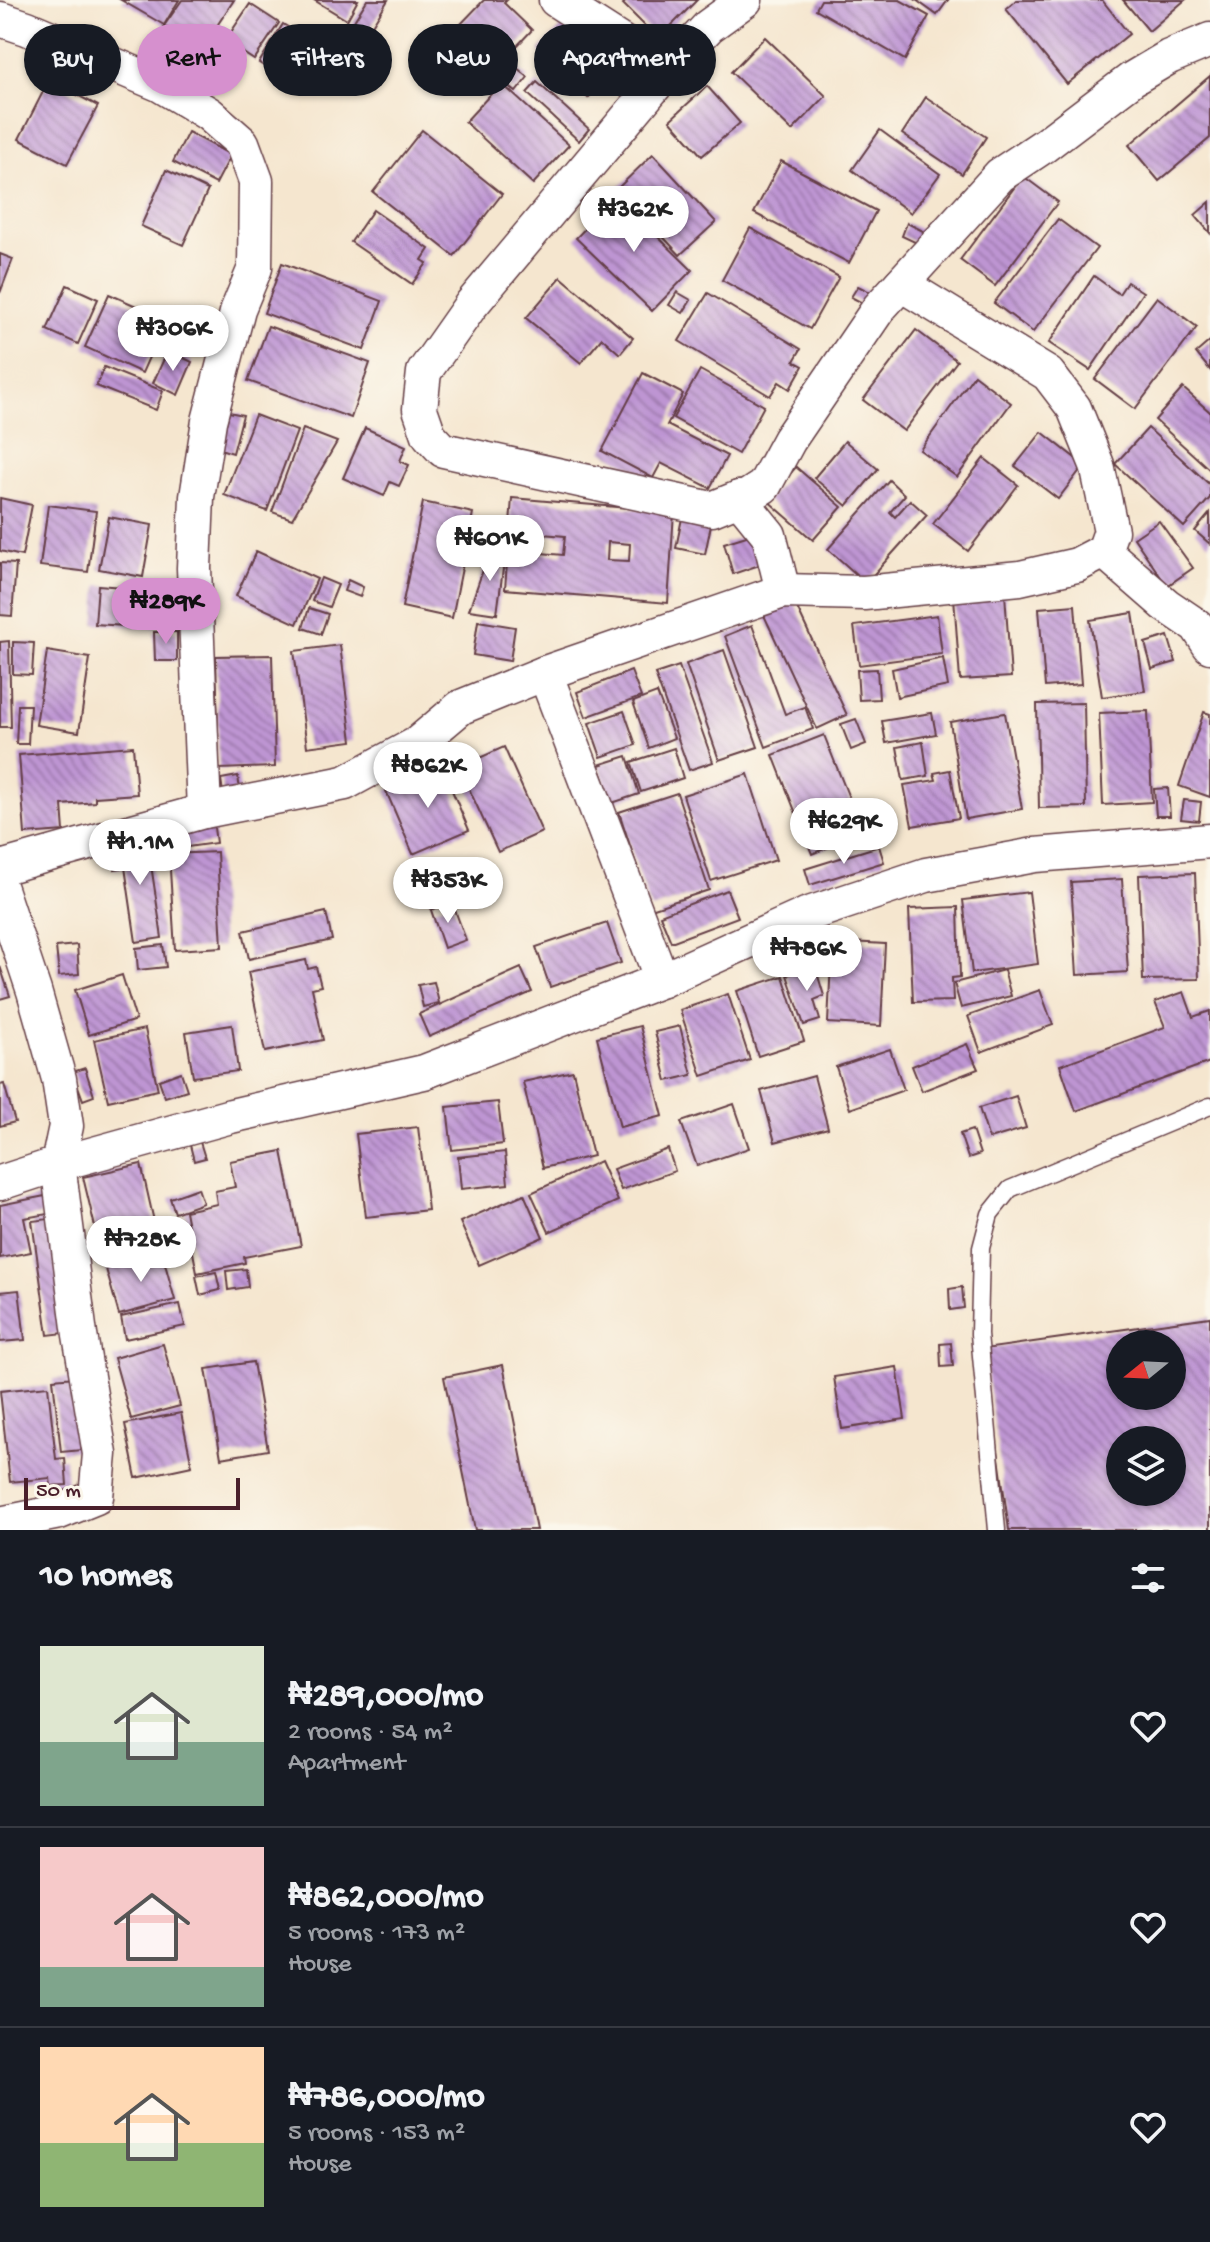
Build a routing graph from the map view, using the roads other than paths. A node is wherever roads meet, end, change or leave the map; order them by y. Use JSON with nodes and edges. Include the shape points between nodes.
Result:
{"nodes":[{"id":1,"x":556,"y":0,"type":"edge"},
{"id":2,"x":745,"y":0,"type":"edge"},
{"id":3,"x":0,"y":19,"type":"edge"},
{"id":4,"x":594,"y":24,"type":"edge"},
{"id":5,"x":712,"y":24,"type":"edge"},
{"id":6,"x":1210,"y":40,"type":"edge"},
{"id":7,"x":646,"y":96,"type":"edge"},
{"id":8,"x":901,"y":284,"type":"junction"},
{"id":9,"x":739,"y":498,"type":"junction"},
{"id":10,"x":1104,"y":551,"type":"junction"},
{"id":11,"x":783,"y":591,"type":"junction"},
{"id":12,"x":1206,"y":626,"type":"edge"},
{"id":13,"x":545,"y":673,"type":"junction"},
{"id":14,"x":204,"y":811,"type":"junction"},
{"id":15,"x":1210,"y":841,"type":"edge"},
{"id":16,"x":0,"y":868,"type":"edge"},
{"id":17,"x":0,"y":889,"type":"edge"},
{"id":18,"x":662,"y":980,"type":"junction"},
{"id":19,"x":1210,"y":1106,"type":"edge"},
{"id":20,"x":58,"y":1164,"type":"junction"},
{"id":21,"x":0,"y":1183,"type":"edge"},
{"id":22,"x":0,"y":1524,"type":"edge"},
{"id":23,"x":997,"y":1530,"type":"edge"}],
"edges":[{"from":1,"to":4,"type":"street"},
{"from":2,"to":5,"type":"street"},
{"from":3,"to":14,"type":"street","via":[[159,84],[209,114],[242,143],[256,181],[255,268],[230,337],[197,497],[194,568]]},
{"from":6,"to":8,"type":"street","via":[[1132,79],[1000,175]]},
{"from":7,"to":9,"type":"street","via":[[471,305],[424,372],[420,409],[429,435],[443,450],[712,509]]},
{"from":8,"to":9,"type":"street","via":[[789,440],[764,486]]},
{"from":8,"to":10,"type":"street","via":[[1048,374],[1074,408],[1097,465],[1111,531]]},
{"from":9,"to":11,"type":"street","via":[[769,535]]},
{"from":10,"to":11,"type":"street","via":[[1077,565],[1020,578],[864,593]]},
{"from":10,"to":12,"type":"street","via":[[1166,605]]},
{"from":11,"to":13,"type":"street"},
{"from":13,"to":14,"type":"street","via":[[461,707],[417,744],[345,783]]},
{"from":13,"to":18,"type":"street"},
{"from":14,"to":16,"type":"street"},
{"from":15,"to":18,"type":"street","via":[[1035,855],[926,875],[806,915]]},
{"from":17,"to":20,"type":"street","via":[[59,1079],[66,1126]]},
{"from":18,"to":20,"type":"street","via":[[424,1072],[231,1116]]},
{"from":19,"to":23,"type":"lane","via":[[1010,1189],[990,1214],[981,1248],[979,1334]]},
{"from":20,"to":21,"type":"street"},
{"from":20,"to":22,"type":"street","via":[[100,1454],[96,1497],[59,1512]]}]}
